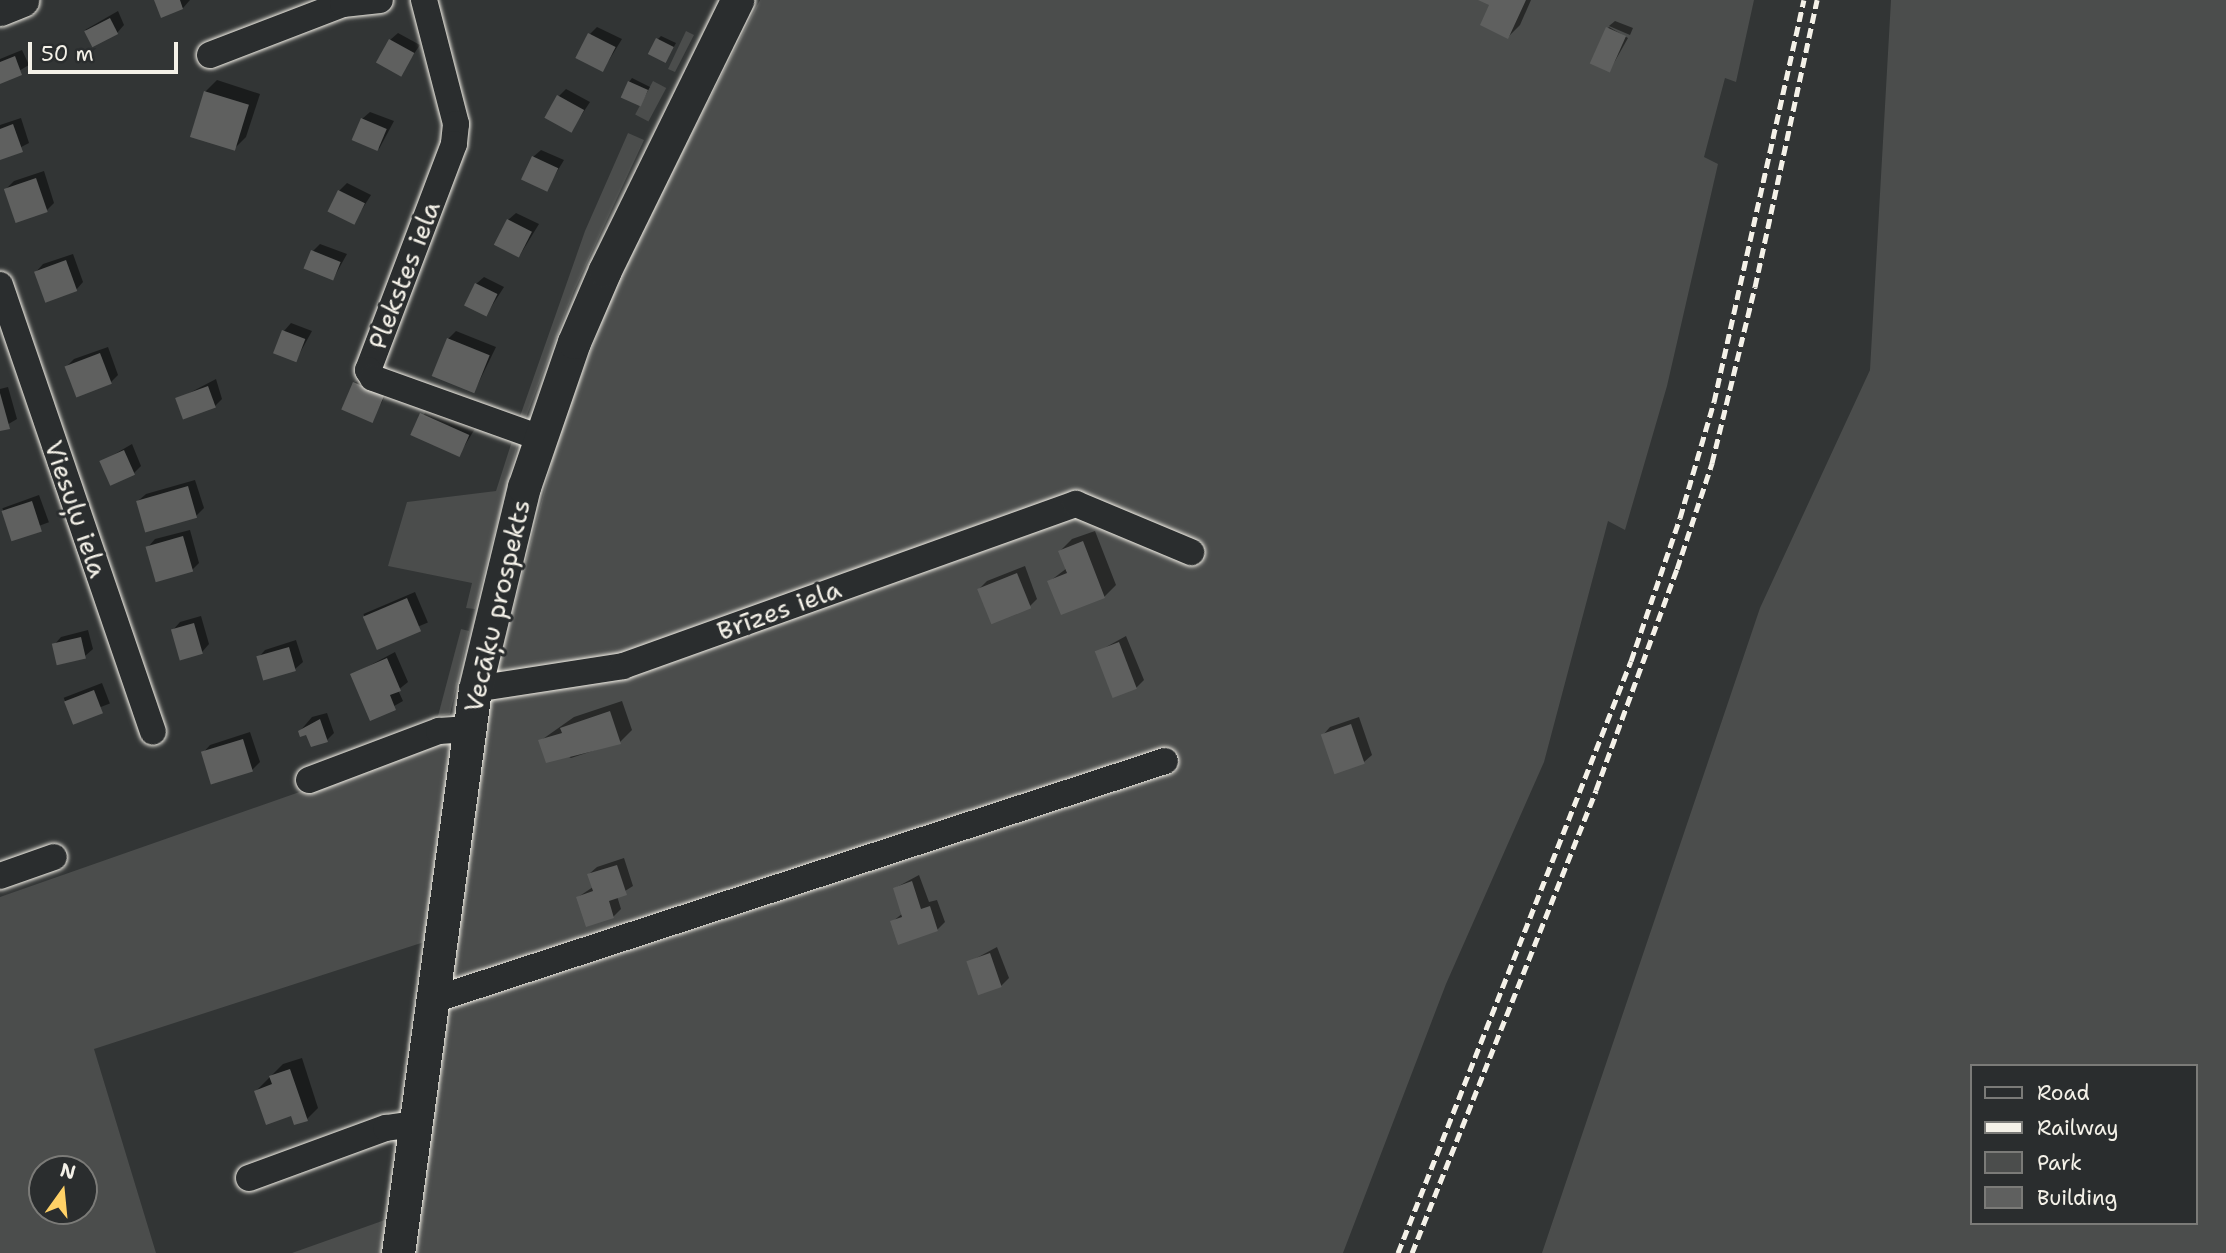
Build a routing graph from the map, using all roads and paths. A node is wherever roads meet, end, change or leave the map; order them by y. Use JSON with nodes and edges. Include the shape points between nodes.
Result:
{"nodes":[{"id":1,"x":22,"y":0,"type":"edge"},
{"id":2,"x":380,"y":0,"type":"edge"},
{"id":3,"x":424,"y":0,"type":"edge"},
{"id":4,"x":737,"y":0,"type":"edge"},
{"id":5,"x":0,"y":9,"type":"edge"},
{"id":6,"x":209,"y":55,"type":"dead end"},
{"id":7,"x":0,"y":285,"type":"edge"},
{"id":8,"x":541,"y":438,"type":"junction"},
{"id":9,"x":1191,"y":552,"type":"dead end"},
{"id":10,"x":475,"y":689,"type":"junction"},
{"id":11,"x":469,"y":729,"type":"junction"},
{"id":12,"x":153,"y":732,"type":"dead end"},
{"id":13,"x":1165,"y":761,"type":"dead end"},
{"id":14,"x":309,"y":780,"type":"dead end"},
{"id":15,"x":54,"y":857,"type":"dead end"},
{"id":16,"x":0,"y":876,"type":"edge"},
{"id":17,"x":433,"y":1000,"type":"junction"},
{"id":18,"x":416,"y":1124,"type":"junction"},
{"id":19,"x":249,"y":1178,"type":"dead end"},
{"id":20,"x":398,"y":1253,"type":"edge"}],
"edges":[{"from":1,"to":5,"type":"main road"},
{"from":2,"to":6,"type":"street","via":[[344,4]]},
{"from":3,"to":8,"type":"street","name":"Plekstes iela","via":[[456,124],[454,144],[368,370],[373,378]]},
{"from":4,"to":8,"type":"main road","name":"Vecāķu prospekts","via":[[605,270]]},
{"from":7,"to":12,"type":"street","name":"Viesuļu iela"},
{"from":8,"to":10,"type":"main road","name":"Vecāķu prospekts"},
{"from":9,"to":10,"type":"street","name":"Brīzes iela","via":[[1076,504],[623,666]]},
{"from":10,"to":11,"type":"main road","name":"Vecāķu prospekts"},
{"from":11,"to":14,"type":"street","via":[[439,731]]},
{"from":11,"to":17,"type":"main road","name":"Vecāķu prospekts"},
{"from":13,"to":17,"type":"street"},
{"from":15,"to":16,"type":"street"},
{"from":17,"to":18,"type":"main road","name":"Vecāķu prospekts"},
{"from":18,"to":19,"type":"street","via":[[386,1128]]},
{"from":18,"to":20,"type":"main road","name":"Vecāķu prospekts"}]}
